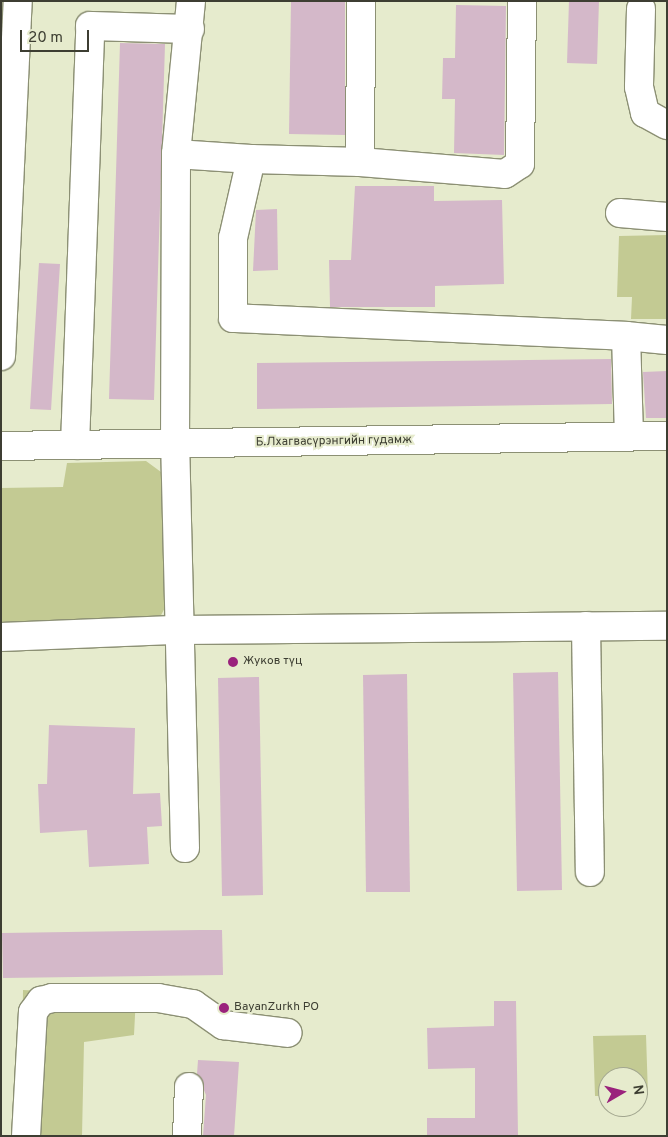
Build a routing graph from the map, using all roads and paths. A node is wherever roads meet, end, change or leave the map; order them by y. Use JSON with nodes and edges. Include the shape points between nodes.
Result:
{"nodes":[{"id":1,"x":18,"y":1,"type":"edge"},
{"id":2,"x":191,"y":1,"type":"edge"},
{"id":3,"x":361,"y":1,"type":"edge"},
{"id":4,"x":522,"y":1,"type":"edge"},
{"id":5,"x":641,"y":9,"type":"dead end"},
{"id":6,"x":190,"y":29,"type":"junction"},
{"id":7,"x":667,"y":124,"type":"edge"},
{"id":8,"x":176,"y":154,"type":"junction"},
{"id":9,"x":251,"y":159,"type":"junction"},
{"id":10,"x":360,"y":162,"type":"junction"},
{"id":11,"x":620,"y":214,"type":"dead end"},
{"id":12,"x":667,"y":217,"type":"edge"},
{"id":13,"x":626,"y":336,"type":"junction"},
{"id":14,"x":667,"y":340,"type":"edge"},
{"id":15,"x":1,"y":356,"type":"edge"},
{"id":16,"x":629,"y":436,"type":"junction"},
{"id":17,"x":667,"y":436,"type":"edge"},
{"id":18,"x":75,"y":445,"type":"junction"},
{"id":19,"x":1,"y":446,"type":"edge"},
{"id":20,"x":175,"y":446,"type":"junction"},
{"id":21,"x":586,"y":626,"type":"junction"},
{"id":22,"x":667,"y":626,"type":"edge"},
{"id":23,"x":179,"y":630,"type":"junction"},
{"id":24,"x":1,"y":637,"type":"edge"},
{"id":25,"x":185,"y":848,"type":"dead end"},
{"id":26,"x":590,"y":872,"type":"dead end"},
{"id":27,"x":288,"y":1033,"type":"dead end"},
{"id":28,"x":189,"y":1088,"type":"dead end"},
{"id":29,"x":26,"y":1136,"type":"edge"},
{"id":30,"x":186,"y":1136,"type":"edge"}],
"edges":[{"from":1,"to":15,"type":"street"},
{"from":2,"to":6,"type":"street"},
{"from":3,"to":10,"type":"street"},
{"from":4,"to":10,"type":"street","via":[[520,164],[505,174]]},
{"from":5,"to":7,"type":"street","via":[[638,87],[645,113]]},
{"from":6,"to":8,"type":"street"},
{"from":6,"to":18,"type":"street","via":[[90,26]]},
{"from":8,"to":9,"type":"street"},
{"from":8,"to":20,"type":"street"},
{"from":9,"to":10,"type":"street"},
{"from":9,"to":13,"type":"street","via":[[233,238],[233,318]]},
{"from":11,"to":12,"type":"street"},
{"from":13,"to":14,"type":"street"},
{"from":13,"to":16,"type":"street"},
{"from":16,"to":17,"type":"street","name":"Б.Лхагвасүрэнгийн гудамж"},
{"from":16,"to":20,"type":"street","name":"Б.Лхагвасүрэнгийн гудамж"},
{"from":18,"to":19,"type":"street","name":"Б.Лхагвасүрэнгийн гудамж"},
{"from":18,"to":20,"type":"street","name":"Б.Лхагвасүрэнгийн гудамж"},
{"from":20,"to":23,"type":"street"},
{"from":21,"to":22,"type":"street"},
{"from":21,"to":23,"type":"street"},
{"from":21,"to":26,"type":"street"},
{"from":23,"to":24,"type":"street"},
{"from":23,"to":25,"type":"street"},
{"from":27,"to":29,"type":"street","via":[[223,1025],[193,1004],[158,998],[52,998],[41,1001],[33,1012]]},
{"from":28,"to":30,"type":"street"}]}
